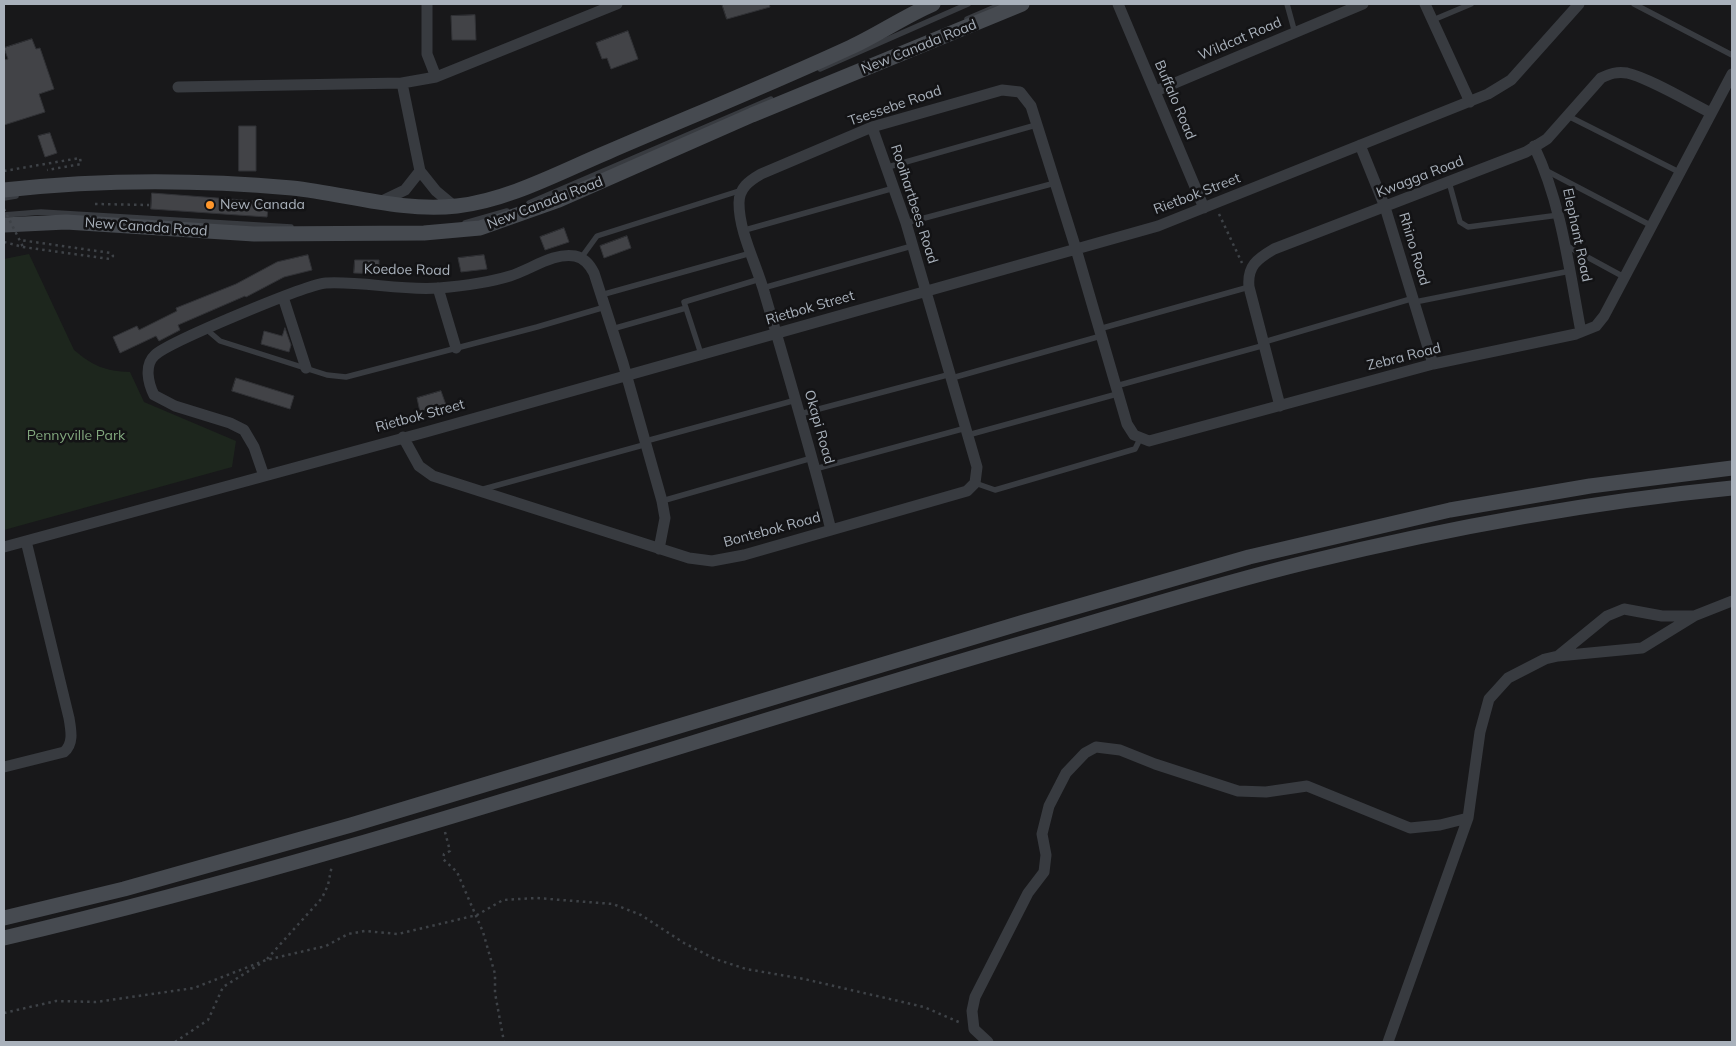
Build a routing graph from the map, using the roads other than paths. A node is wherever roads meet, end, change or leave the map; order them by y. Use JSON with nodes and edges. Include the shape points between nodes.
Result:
{"nodes":[{"id":1,"x":427,"y":4,"type":"edge"},
{"id":2,"x":617,"y":4,"type":"edge"},
{"id":3,"x":933,"y":4,"type":"edge"},
{"id":4,"x":968,"y":4,"type":"edge"},
{"id":5,"x":1002,"y":4,"type":"edge"},
{"id":6,"x":1022,"y":4,"type":"edge"},
{"id":7,"x":1118,"y":4,"type":"edge"},
{"id":8,"x":1287,"y":4,"type":"edge"},
{"id":9,"x":1363,"y":4,"type":"edge"},
{"id":10,"x":1426,"y":4,"type":"edge"},
{"id":11,"x":1472,"y":4,"type":"edge"},
{"id":12,"x":1579,"y":4,"type":"edge"},
{"id":13,"x":1634,"y":4,"type":"edge"},
{"id":14,"x":1433,"y":20,"type":"junction"},
{"id":15,"x":1295,"y":33,"type":"junction"},
{"id":16,"x":1732,"y":55,"type":"edge"},
{"id":17,"x":1732,"y":74,"type":"edge"},
{"id":18,"x":436,"y":78,"type":"junction"},
{"id":19,"x":402,"y":83,"type":"junction"},
{"id":20,"x":178,"y":87,"type":"dead end"},
{"id":21,"x":1156,"y":91,"type":"junction"},
{"id":22,"x":1470,"y":102,"type":"junction"},
{"id":23,"x":1711,"y":113,"type":"junction"},
{"id":24,"x":1568,"y":116,"type":"junction"},
{"id":25,"x":1036,"y":125,"type":"junction"},
{"id":26,"x":872,"y":126,"type":"junction"},
{"id":27,"x":1360,"y":145,"type":"junction"},
{"id":28,"x":1534,"y":146,"type":"junction"},
{"id":29,"x":888,"y":167,"type":"junction"},
{"id":30,"x":1545,"y":170,"type":"junction"},
{"id":31,"x":420,"y":171,"type":"junction"},
{"id":32,"x":1679,"y":172,"type":"junction"},
{"id":33,"x":1449,"y":182,"type":"junction"},
{"id":34,"x":1055,"y":183,"type":"junction"},
{"id":35,"x":894,"y":188,"type":"junction"},
{"id":36,"x":4,"y":190,"type":"edge"},
{"id":37,"x":742,"y":190,"type":"junction"},
{"id":38,"x":4,"y":198,"type":"edge"},
{"id":39,"x":380,"y":202,"type":"junction"},
{"id":40,"x":454,"y":206,"type":"junction"},
{"id":41,"x":1209,"y":206,"type":"junction"},
{"id":42,"x":1386,"y":207,"type":"junction"},
{"id":43,"x":4,"y":214,"type":"edge"},
{"id":44,"x":1559,"y":215,"type":"junction"},
{"id":45,"x":906,"y":224,"type":"junction"},
{"id":46,"x":4,"y":225,"type":"edge"},
{"id":47,"x":1652,"y":226,"type":"junction"},
{"id":48,"x":745,"y":230,"type":"junction"},
{"id":49,"x":912,"y":246,"type":"junction"},
{"id":50,"x":1565,"y":246,"type":"junction"},
{"id":51,"x":1076,"y":249,"type":"junction"},
{"id":52,"x":751,"y":253,"type":"junction"},
{"id":53,"x":581,"y":258,"type":"junction"},
{"id":54,"x":1570,"y":271,"type":"junction"},
{"id":55,"x":1624,"y":277,"type":"junction"},
{"id":56,"x":762,"y":284,"type":"junction"},
{"id":57,"x":1249,"y":287,"type":"junction"},
{"id":58,"x":438,"y":288,"type":"junction"},
{"id":59,"x":926,"y":291,"type":"junction"},
{"id":60,"x":602,"y":295,"type":"junction"},
{"id":61,"x":283,"y":297,"type":"junction"},
{"id":62,"x":1415,"y":300,"type":"junction"},
{"id":63,"x":605,"y":307,"type":"junction"},
{"id":64,"x":686,"y":308,"type":"junction"},
{"id":65,"x":206,"y":329,"type":"junction"},
{"id":66,"x":612,"y":329,"type":"junction"},
{"id":67,"x":1581,"y":332,"type":"junction"},
{"id":68,"x":776,"y":333,"type":"junction"},
{"id":69,"x":1100,"y":333,"type":"junction"},
{"id":70,"x":1264,"y":343,"type":"junction"},
{"id":71,"x":456,"y":348,"type":"junction"},
{"id":72,"x":701,"y":354,"type":"junction"},
{"id":73,"x":1433,"y":364,"type":"junction"},
{"id":74,"x":306,"y":368,"type":"junction"},
{"id":75,"x":626,"y":375,"type":"junction"},
{"id":76,"x":951,"y":376,"type":"junction"},
{"id":77,"x":1117,"y":390,"type":"junction"},
{"id":78,"x":796,"y":400,"type":"junction"},
{"id":79,"x":1280,"y":406,"type":"junction"},
{"id":80,"x":800,"y":414,"type":"junction"},
{"id":81,"x":967,"y":432,"type":"junction"},
{"id":82,"x":403,"y":437,"type":"junction"},
{"id":83,"x":1140,"y":439,"type":"junction"},
{"id":84,"x":647,"y":442,"type":"junction"},
{"id":85,"x":814,"y":464,"type":"junction"},
{"id":86,"x":1732,"y":468,"type":"edge"},
{"id":87,"x":264,"y":476,"type":"junction"},
{"id":88,"x":975,"y":483,"type":"junction"},
{"id":89,"x":1732,"y":488,"type":"edge"},
{"id":90,"x":478,"y":490,"type":"junction"},
{"id":91,"x":662,"y":501,"type":"junction"},
{"id":92,"x":831,"y":530,"type":"junction"},
{"id":93,"x":26,"y":541,"type":"junction"},
{"id":94,"x":4,"y":547,"type":"edge"},
{"id":95,"x":660,"y":549,"type":"junction"},
{"id":96,"x":1732,"y":601,"type":"edge"},
{"id":97,"x":1694,"y":616,"type":"junction"},
{"id":98,"x":1558,"y":656,"type":"junction"},
{"id":99,"x":4,"y":767,"type":"edge"},
{"id":100,"x":1468,"y":818,"type":"junction"},
{"id":101,"x":4,"y":918,"type":"edge"},
{"id":102,"x":4,"y":938,"type":"edge"},
{"id":103,"x":988,"y":1042,"type":"edge"},
{"id":104,"x":1388,"y":1042,"type":"edge"}],
"edges":[{"from":1,"to":18,"type":"street","via":[[427,54]]},
{"from":2,"to":18,"type":"street"},
{"from":3,"to":40,"type":"main road","name":"New Canada Road","via":[[852,46],[542,180],[488,200]]},
{"from":4,"to":38,"type":"lane","name":"New Canada Road","via":[[520,197],[470,211],[407,212],[309,195],[125,184]]},
{"from":5,"to":43,"type":"lane","name":"New Canada Road","via":[[727,117],[540,199],[461,224],[429,228],[297,227],[41,212]]},
{"from":6,"to":46,"type":"main road","name":"New Canada Road","via":[[752,115],[559,200],[480,228],[424,233],[278,234],[66,222]]},
{"from":7,"to":21,"type":"street","name":"Buffalo Road"},
{"from":8,"to":15,"type":"lane"},
{"from":9,"to":15,"type":"street","name":"Wildcat Road"},
{"from":10,"to":14,"type":"street"},
{"from":11,"to":14,"type":"lane"},
{"from":12,"to":22,"type":"street","name":"Rietbok Street","via":[[1511,80]]},
{"from":13,"to":16,"type":"lane"},
{"from":14,"to":22,"type":"street"},
{"from":15,"to":21,"type":"street","name":"Wildcat Road"},
{"from":17,"to":23,"type":"street","name":"Zebra Road"},
{"from":18,"to":19,"type":"street"},
{"from":19,"to":20,"type":"street"},
{"from":19,"to":31,"type":"street"},
{"from":21,"to":41,"type":"street","name":"Buffalo Road"},
{"from":22,"to":27,"type":"street","name":"Rietbok Street"},
{"from":23,"to":24,"type":"street","name":"Kwagga Road","via":[[1626,72],[1613,72],[1601,78]]},
{"from":23,"to":32,"type":"street","name":"Zebra Road"},
{"from":24,"to":28,"type":"street","name":"Kwagga Road","via":[[1547,138]]},
{"from":24,"to":32,"type":"lane"},
{"from":25,"to":26,"type":"street","name":"Tsessebe Road","via":[[1028,100],[1020,92],[1007,89]]},
{"from":25,"to":29,"type":"lane"},
{"from":25,"to":34,"type":"street","name":"Tsessebe Road"},
{"from":26,"to":29,"type":"street","name":"Rooihartbees Road"},
{"from":26,"to":37,"type":"street","name":"Tsessebe Road","via":[[761,174]]},
{"from":27,"to":41,"type":"street","name":"Rietbok Street"},
{"from":27,"to":42,"type":"street","name":"Rhino Road"},
{"from":28,"to":30,"type":"street","name":"Elephant Road"},
{"from":28,"to":33,"type":"street","name":"Kwagga Road"},
{"from":29,"to":35,"type":"street","name":"Rooihartbees Road"},
{"from":30,"to":44,"type":"street","name":"Elephant Road"},
{"from":30,"to":47,"type":"lane"},
{"from":31,"to":39,"type":"street","via":[[405,190]]},
{"from":31,"to":40,"type":"street"},
{"from":32,"to":47,"type":"street","name":"Zebra Road"},
{"from":33,"to":42,"type":"street","name":"Kwagga Road"},
{"from":33,"to":44,"type":"lane","via":[[1460,222],[1468,227]]},
{"from":34,"to":45,"type":"lane"},
{"from":34,"to":51,"type":"street","name":"Tsessebe Road"},
{"from":35,"to":45,"type":"street","name":"Rooihartbees Road"},
{"from":35,"to":48,"type":"lane"},
{"from":36,"to":39,"type":"main road","name":"New Canada Road","via":[[93,181],[171,181],[308,190]]},
{"from":37,"to":48,"type":"street","via":[[739,202]]},
{"from":37,"to":53,"type":"lane","via":[[597,236]]},
{"from":39,"to":40,"type":"main road","name":"New Canada Road","via":[[404,206]]},
{"from":41,"to":51,"type":"street","name":"Rietbok Street","via":[[1158,226]]},
{"from":42,"to":57,"type":"street","name":"Kwagga Road","via":[[1274,249],[1252,264]]},
{"from":42,"to":62,"type":"street","name":"Rhino Road"},
{"from":44,"to":50,"type":"street","name":"Elephant Road"},
{"from":45,"to":49,"type":"street","name":"Rooihartbees Road"},
{"from":47,"to":55,"type":"street","name":"Zebra Road"},
{"from":48,"to":52,"type":"street"},
{"from":49,"to":56,"type":"lane"},
{"from":49,"to":59,"type":"street","name":"Rooihartbees Road"},
{"from":50,"to":54,"type":"street","name":"Elephant Road"},
{"from":50,"to":55,"type":"lane"},
{"from":51,"to":59,"type":"street","name":"Rietbok Street"},
{"from":51,"to":69,"type":"street"},
{"from":52,"to":56,"type":"street"},
{"from":52,"to":60,"type":"lane"},
{"from":53,"to":58,"type":"street","name":"Koedoe Road","via":[[558,257],[497,279]]},
{"from":53,"to":60,"type":"street","via":[[590,266]]},
{"from":54,"to":62,"type":"lane"},
{"from":54,"to":67,"type":"street","name":"Elephant Road"},
{"from":55,"to":67,"type":"street","name":"Zebra Road","via":[[1600,323]]},
{"from":56,"to":64,"type":"lane","via":[[684,302]]},
{"from":56,"to":68,"type":"street"},
{"from":57,"to":69,"type":"lane"},
{"from":57,"to":70,"type":"street"},
{"from":58,"to":61,"type":"street","name":"Koedoe Road","via":[[325,283]]},
{"from":58,"to":71,"type":"street"},
{"from":59,"to":68,"type":"street","name":"Rietbok Street"},
{"from":59,"to":76,"type":"street"},
{"from":60,"to":63,"type":"street"},
{"from":61,"to":65,"type":"street","name":"Koedoe Road"},
{"from":61,"to":74,"type":"street"},
{"from":62,"to":70,"type":"lane"},
{"from":62,"to":73,"type":"street","name":"Rhino Road"},
{"from":63,"to":66,"type":"street"},
{"from":63,"to":71,"type":"lane"},
{"from":64,"to":66,"type":"lane"},
{"from":64,"to":72,"type":"lane"},
{"from":65,"to":74,"type":"lane","via":[[220,341]]},
{"from":65,"to":87,"type":"street","name":"Koedoe Road","via":[[154,356],[148,375],[152,391],[164,401],[244,430]]},
{"from":66,"to":75,"type":"street"},
{"from":67,"to":73,"type":"street","name":"Zebra Road"},
{"from":68,"to":72,"type":"street","name":"Rietbok Street"},
{"from":68,"to":78,"type":"street","name":"Okapi Road"},
{"from":69,"to":76,"type":"lane"},
{"from":69,"to":77,"type":"street"},
{"from":70,"to":77,"type":"lane"},
{"from":70,"to":79,"type":"street"},
{"from":71,"to":74,"type":"lane","via":[[346,377]]},
{"from":72,"to":75,"type":"street","name":"Rietbok Street"},
{"from":73,"to":79,"type":"street","name":"Zebra Road"},
{"from":75,"to":82,"type":"street","name":"Rietbok Street"},
{"from":75,"to":84,"type":"street"},
{"from":76,"to":80,"type":"lane"},
{"from":76,"to":81,"type":"street"},
{"from":77,"to":81,"type":"lane"},
{"from":77,"to":83,"type":"street","via":[[1130,431]]},
{"from":78,"to":80,"type":"street","name":"Okapi Road"},
{"from":78,"to":84,"type":"lane"},
{"from":79,"to":83,"type":"street","name":"Zebra Road","via":[[1166,437],[1149,441]]},
{"from":80,"to":85,"type":"street","name":"Okapi Road"},
{"from":81,"to":85,"type":"lane"},
{"from":81,"to":88,"type":"street","via":[[977,467]]},
{"from":82,"to":87,"type":"street","name":"Rietbok Street"},
{"from":82,"to":90,"type":"street","name":"Bontebok Road","via":[[424,471]]},
{"from":83,"to":88,"type":"lane","via":[[1135,449],[994,490]]},
{"from":84,"to":90,"type":"lane"},
{"from":84,"to":91,"type":"street"},
{"from":85,"to":91,"type":"lane"},
{"from":85,"to":92,"type":"street","name":"Okapi Road"},
{"from":86,"to":101,"type":"main road","via":[[1590,486],[1450,510],[1267,553],[1033,620],[343,828],[124,889]]},
{"from":87,"to":93,"type":"street","name":"Rietbok Street"},
{"from":88,"to":92,"type":"street","name":"Bontebok Road","via":[[967,491],[944,499]]},
{"from":89,"to":102,"type":"main road","via":[[1526,516],[1373,546],[1258,575],[874,686],[332,851]]},
{"from":90,"to":95,"type":"street","name":"Bontebok Road"},
{"from":91,"to":95,"type":"street","via":[[665,518]]},
{"from":92,"to":95,"type":"street","name":"Bontebok Road","via":[[712,561]]},
{"from":93,"to":94,"type":"street","name":"Rietbok Street"},
{"from":93,"to":99,"type":"street","via":[[71,736],[64,752]]},
{"from":96,"to":97,"type":"street"},
{"from":97,"to":98,"type":"street","via":[[1642,648]]},
{"from":97,"to":98,"type":"street","via":[[1662,616],[1624,609],[1607,616]]},
{"from":98,"to":100,"type":"street","via":[[1508,678],[1489,699],[1480,732]]},
{"from":100,"to":103,"type":"street","via":[[1410,828],[1307,786],[1266,792],[1238,791],[1120,750],[1096,747],[1085,753],[1066,773],[1049,806],[1042,834],[1046,855],[1044,872],[1028,892],[975,997],[972,1011],[974,1029]]},
{"from":100,"to":104,"type":"street"}]}
